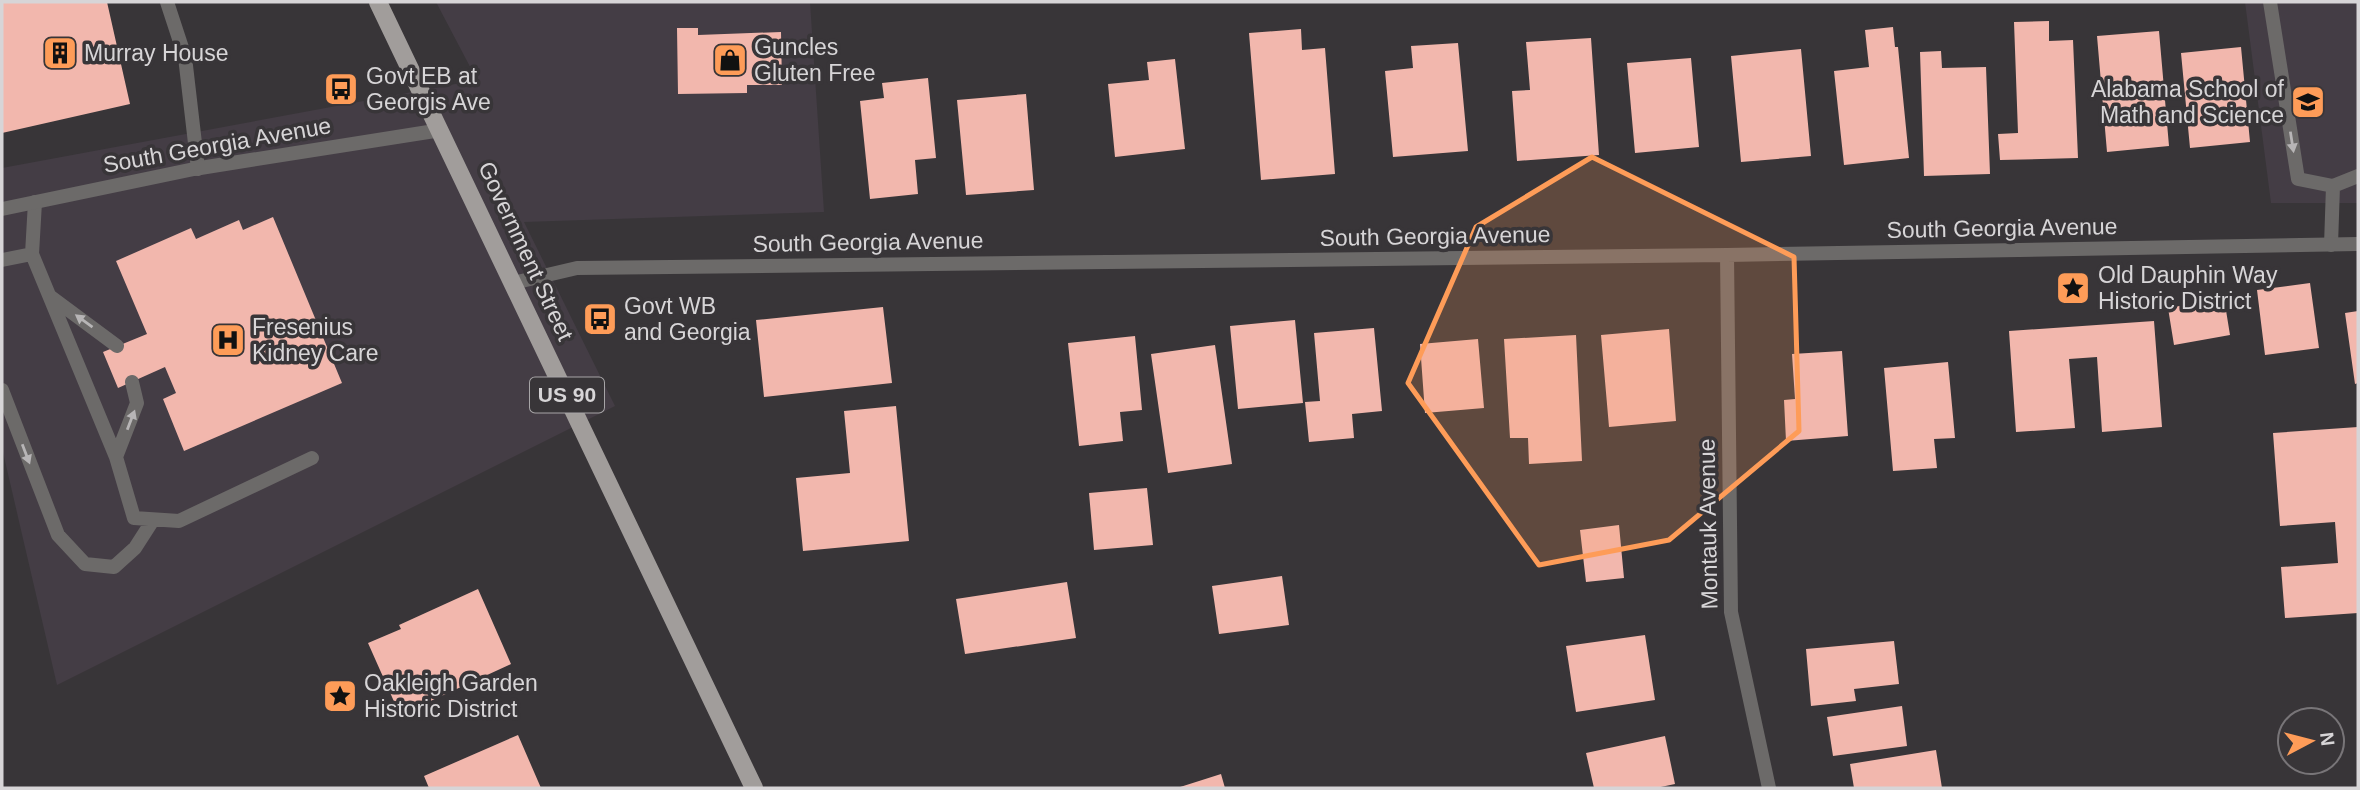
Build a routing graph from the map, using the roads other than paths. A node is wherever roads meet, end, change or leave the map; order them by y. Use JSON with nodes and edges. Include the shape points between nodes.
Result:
{"nodes":[{"id":1,"x":167,"y":2,"type":"edge"},
{"id":2,"x":378,"y":2,"type":"edge"},
{"id":3,"x":2270,"y":2,"type":"edge"},
{"id":4,"x":441,"y":130,"type":"junction"},
{"id":5,"x":198,"y":169,"type":"junction"},
{"id":6,"x":2358,"y":176,"type":"edge"},
{"id":7,"x":2333,"y":186,"type":"junction"},
{"id":8,"x":35,"y":202,"type":"junction"},
{"id":9,"x":2,"y":209,"type":"edge"},
{"id":10,"x":2358,"y":244,"type":"edge"},
{"id":11,"x":2331,"y":245,"type":"junction"},
{"id":12,"x":33,"y":254,"type":"junction"},
{"id":13,"x":1727,"y":255,"type":"junction"},
{"id":14,"x":2,"y":260,"type":"edge"},
{"id":15,"x":513,"y":283,"type":"junction"},
{"id":16,"x":51,"y":297,"type":"junction"},
{"id":17,"x":117,"y":346,"type":"dead end"},
{"id":18,"x":132,"y":382,"type":"dead end"},
{"id":19,"x":2,"y":390,"type":"edge"},
{"id":20,"x":116,"y":457,"type":"junction"},
{"id":21,"x":312,"y":458,"type":"dead end"},
{"id":22,"x":153,"y":520,"type":"junction"},
{"id":23,"x":754,"y":788,"type":"edge"},
{"id":24,"x":1769,"y":788,"type":"edge"}],
"edges":[{"from":1,"to":5,"type":"street","via":[[185,57]]},
{"from":2,"to":4,"type":"main road","name":"Government Street","number":"US 90"},
{"from":3,"to":7,"type":"street","one_way":true,"via":[[2298,179]]},
{"from":4,"to":5,"type":"street","name":"South Georgia Avenue"},
{"from":4,"to":15,"type":"main road","name":"Government Street","number":"US 90"},
{"from":5,"to":8,"type":"street","name":"South Georgia Avenue"},
{"from":6,"to":7,"type":"street"},
{"from":7,"to":11,"type":"street"},
{"from":8,"to":9,"type":"street","name":"South Georgia Avenue"},
{"from":8,"to":12,"type":"street"},
{"from":10,"to":11,"type":"street","name":"South Georgia Avenue"},
{"from":11,"to":13,"type":"street","name":"South Georgia Avenue"},
{"from":12,"to":14,"type":"street"},
{"from":12,"to":16,"type":"street"},
{"from":13,"to":15,"type":"street","name":"South Georgia Avenue","via":[[584,268]]},
{"from":13,"to":24,"type":"street","name":"Montauk Avenue","via":[[1731,612]]},
{"from":15,"to":23,"type":"main road","name":"Government Street","number":"US 90"},
{"from":17,"to":16,"type":"street","one_way":true},
{"from":16,"to":20,"type":"street"},
{"from":20,"to":18,"type":"street","one_way":true,"via":[[137,403]]},
{"from":19,"to":22,"type":"street","one_way":true,"via":[[58,535],[85,564],[114,567],[135,548]]},
{"from":20,"to":22,"type":"street","via":[[134,518]]},
{"from":21,"to":22,"type":"street","via":[[179,521]]}]}
